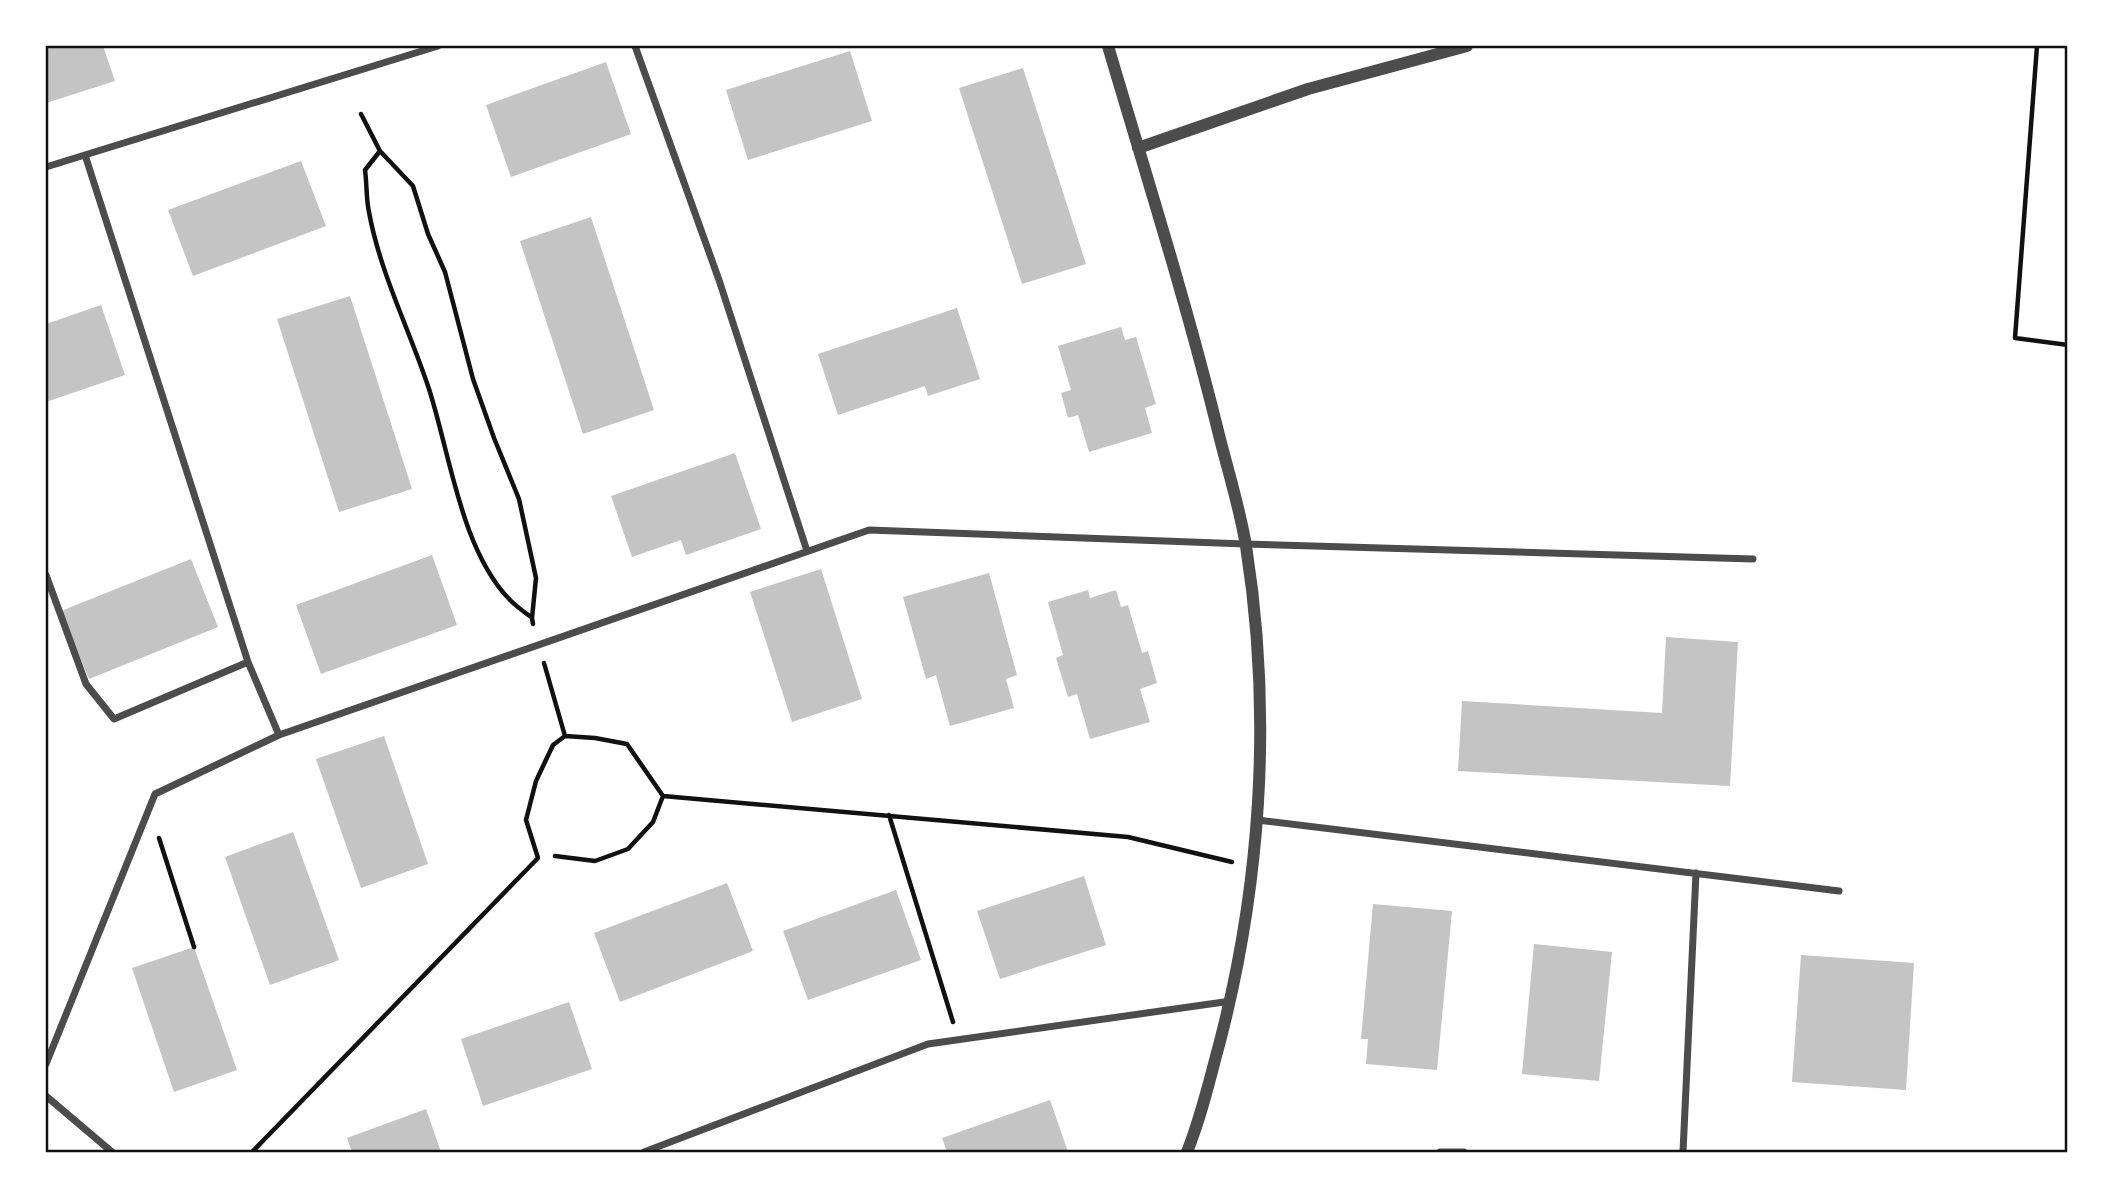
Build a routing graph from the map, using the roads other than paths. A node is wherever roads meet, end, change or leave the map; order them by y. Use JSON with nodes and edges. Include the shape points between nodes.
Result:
{"nodes":[{"id":1,"x":438,"y":46,"type":"edge"},
{"id":2,"x":635,"y":46,"type":"edge"},
{"id":3,"x":1108,"y":46,"type":"edge"},
{"id":4,"x":1467,"y":46,"type":"edge"},
{"id":5,"x":1138,"y":148,"type":"junction"},
{"id":6,"x":85,"y":155,"type":"junction"},
{"id":7,"x":46,"y":167,"type":"edge"},
{"id":8,"x":1245,"y":544,"type":"junction"},
{"id":9,"x":807,"y":551,"type":"junction"},
{"id":10,"x":1753,"y":559,"type":"dead end"},
{"id":11,"x":46,"y":575,"type":"edge"},
{"id":12,"x":248,"y":662,"type":"junction"},
{"id":13,"x":279,"y":735,"type":"junction"},
{"id":14,"x":1257,"y":820,"type":"junction"},
{"id":15,"x":1696,"y":873,"type":"junction"},
{"id":16,"x":1839,"y":891,"type":"dead end"},
{"id":17,"x":1231,"y":1001,"type":"junction"},
{"id":18,"x":46,"y":1064,"type":"edge"},
{"id":19,"x":46,"y":1096,"type":"edge"},
{"id":20,"x":111,"y":1153,"type":"edge"},
{"id":21,"x":645,"y":1153,"type":"edge"},
{"id":22,"x":1187,"y":1153,"type":"edge"},
{"id":23,"x":1440,"y":1153,"type":"edge"},
{"id":24,"x":1464,"y":1153,"type":"edge"},
{"id":25,"x":1683,"y":1153,"type":"edge"}],
"edges":[{"from":1,"to":6,"type":"street"},
{"from":2,"to":9,"type":"street","via":[[719,280]]},
{"from":3,"to":5,"type":"street"},
{"from":4,"to":5,"type":"street","via":[[1308,89]]},
{"from":5,"to":8,"type":"street","via":[[1198,348]]},
{"from":6,"to":7,"type":"street"},
{"from":6,"to":12,"type":"street"},
{"from":8,"to":9,"type":"street","via":[[869,530]]},
{"from":8,"to":10,"type":"street"},
{"from":8,"to":14,"type":"street","via":[[1261,727]]},
{"from":9,"to":13,"type":"street"},
{"from":11,"to":12,"type":"street","via":[[86,684],[114,719]]},
{"from":12,"to":13,"type":"street"},
{"from":13,"to":18,"type":"street","via":[[155,794]]},
{"from":14,"to":15,"type":"street"},
{"from":14,"to":17,"type":"street"},
{"from":15,"to":16,"type":"street"},
{"from":15,"to":25,"type":"street"},
{"from":17,"to":21,"type":"street","via":[[928,1044]]},
{"from":17,"to":22,"type":"street"},
{"from":19,"to":20,"type":"street"},
{"from":23,"to":24,"type":"street"}]}
